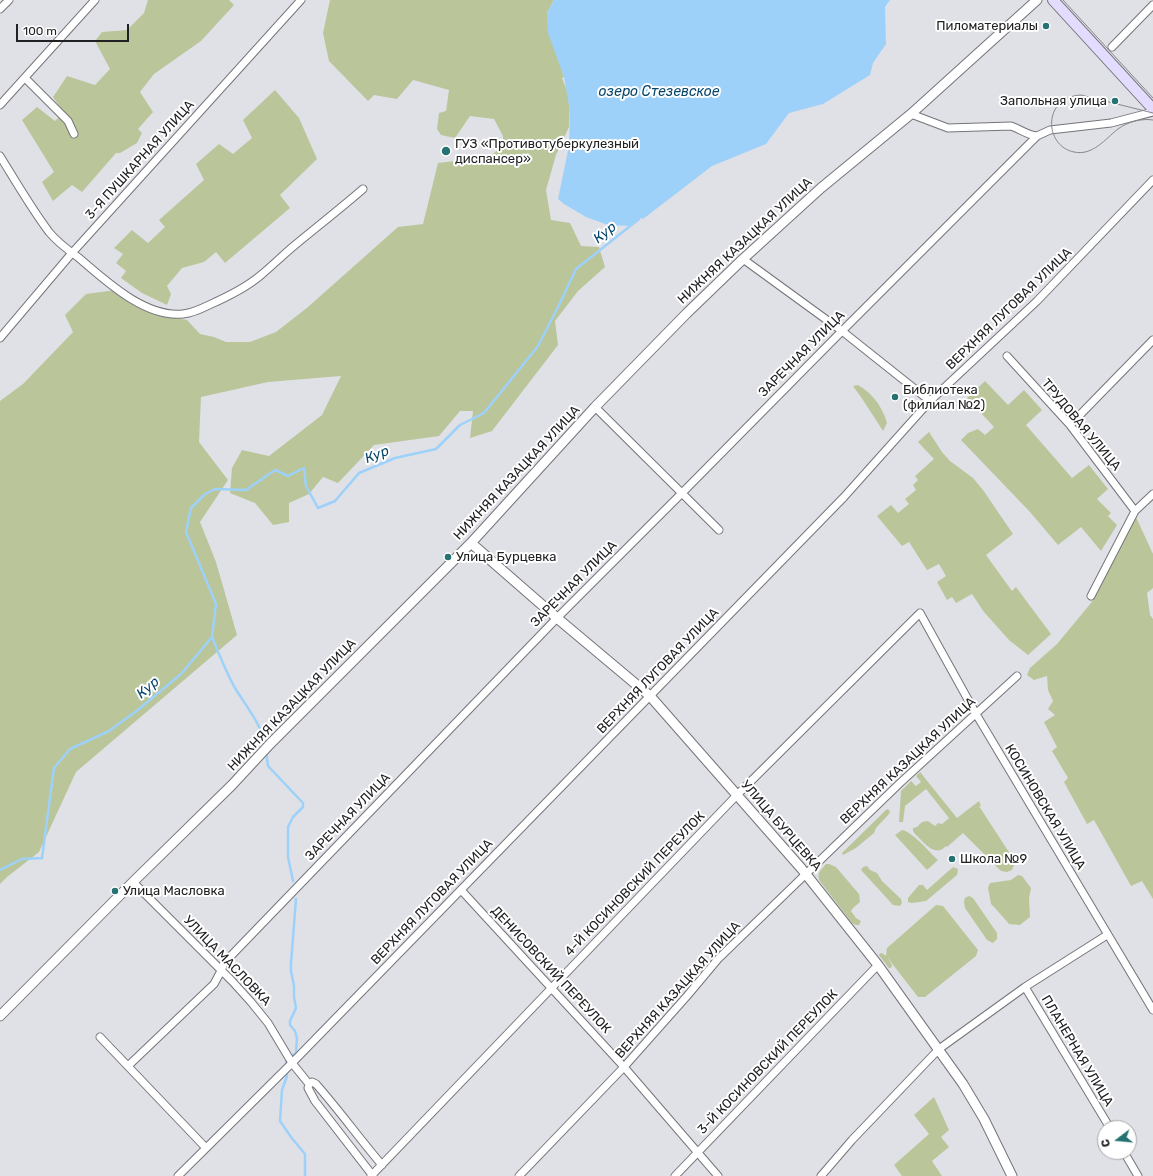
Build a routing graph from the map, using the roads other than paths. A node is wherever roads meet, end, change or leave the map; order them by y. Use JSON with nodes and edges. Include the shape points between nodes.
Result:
{"nodes":[{"id":1,"x":9,"y":0,"type":"edge"},
{"id":2,"x":95,"y":0,"type":"edge"},
{"id":3,"x":301,"y":0,"type":"edge"},
{"id":4,"x":1037,"y":0,"type":"edge"},
{"id":5,"x":1053,"y":0,"type":"edge"},
{"id":6,"x":1153,"y":5,"type":"edge"},
{"id":7,"x":0,"y":9,"type":"edge"},
{"id":8,"x":1112,"y":47,"type":"dead end"},
{"id":9,"x":25,"y":78,"type":"junction"},
{"id":10,"x":0,"y":105,"type":"edge"},
{"id":11,"x":1153,"y":110,"type":"edge"},
{"id":12,"x":911,"y":114,"type":"junction"},
{"id":13,"x":74,"y":134,"type":"dead end"},
{"id":14,"x":1037,"y":136,"type":"junction"},
{"id":15,"x":0,"y":156,"type":"edge"},
{"id":16,"x":1153,"y":180,"type":"edge"},
{"id":17,"x":363,"y":189,"type":"dead end"},
{"id":18,"x":72,"y":253,"type":"junction"},
{"id":19,"x":743,"y":258,"type":"junction"},
{"id":20,"x":842,"y":331,"type":"junction"},
{"id":21,"x":0,"y":338,"type":"edge"},
{"id":22,"x":1153,"y":340,"type":"edge"},
{"id":23,"x":1007,"y":356,"type":"dead end"},
{"id":24,"x":930,"y":401,"type":"junction"},
{"id":25,"x":595,"y":407,"type":"junction"},
{"id":26,"x":1070,"y":426,"type":"junction"},
{"id":27,"x":682,"y":493,"type":"junction"},
{"id":28,"x":1153,"y":494,"type":"edge"},
{"id":29,"x":1135,"y":511,"type":"junction"},
{"id":30,"x":719,"y":530,"type":"dead end"},
{"id":31,"x":471,"y":543,"type":"junction"},
{"id":32,"x":1090,"y":596,"type":"dead end"},
{"id":33,"x":920,"y":613,"type":"joint"},
{"id":34,"x":557,"y":618,"type":"junction"},
{"id":35,"x":1016,"y":676,"type":"dead end"},
{"id":36,"x":650,"y":696,"type":"junction"},
{"id":37,"x":976,"y":714,"type":"junction"},
{"id":38,"x":737,"y":795,"type":"junction"},
{"id":39,"x":806,"y":874,"type":"junction"},
{"id":40,"x":133,"y":882,"type":"junction"},
{"id":41,"x":461,"y":890,"type":"junction"},
{"id":42,"x":1107,"y":935,"type":"junction"},
{"id":43,"x":878,"y":965,"type":"junction"},
{"id":44,"x":221,"y":971,"type":"junction"},
{"id":45,"x":1024,"y":987,"type":"junction"},
{"id":46,"x":552,"y":989,"type":"junction"},
{"id":47,"x":1153,"y":1010,"type":"edge"},
{"id":48,"x":0,"y":1016,"type":"edge"},
{"id":49,"x":100,"y":1037,"type":"dead end"},
{"id":50,"x":939,"y":1049,"type":"junction"},
{"id":51,"x":292,"y":1063,"type":"junction"},
{"id":52,"x":128,"y":1066,"type":"junction"},
{"id":53,"x":624,"y":1067,"type":"junction"},
{"id":54,"x":309,"y":1084,"type":"junction"},
{"id":55,"x":1105,"y":1120,"type":"edge"},
{"id":56,"x":206,"y":1148,"type":"junction"},
{"id":57,"x":697,"y":1153,"type":"junction"},
{"id":58,"x":1129,"y":1160,"type":"edge"},
{"id":59,"x":382,"y":1165,"type":"junction"},
{"id":60,"x":178,"y":1176,"type":"edge"},
{"id":61,"x":372,"y":1176,"type":"edge"},
{"id":62,"x":518,"y":1176,"type":"edge"},
{"id":63,"x":675,"y":1176,"type":"edge"},
{"id":64,"x":718,"y":1176,"type":"edge"},
{"id":65,"x":821,"y":1176,"type":"edge"},
{"id":66,"x":1012,"y":1176,"type":"edge"},
{"id":67,"x":1138,"y":1176,"type":"edge"}],
"edges":[{"from":1,"to":7,"type":"street"},
{"from":2,"to":9,"type":"street"},
{"from":3,"to":18,"type":"street","name":"3-Я ПУШКАРНАЯ УЛИЦА"},
{"from":4,"to":12,"type":"street","name":"НИЖНЯЯ КАЗАЦКАЯ УЛИЦА"},
{"from":5,"to":11,"type":"main road"},
{"from":6,"to":8,"type":"street"},
{"from":9,"to":10,"type":"street"},
{"from":9,"to":13,"type":"street","via":[[68,121]]},
{"from":11,"to":14,"type":"street","name":"ЗАРЕЧНАЯ УЛИЦА","via":[[1111,123],[1050,130]]},
{"from":12,"to":14,"type":"street","via":[[948,128],[1011,126]]},
{"from":12,"to":19,"type":"street","name":"НИЖНЯЯ КАЗАЦКАЯ УЛИЦА","via":[[821,188]]},
{"from":14,"to":20,"type":"street","name":"ЗАРЕЧНАЯ УЛИЦА"},
{"from":15,"to":18,"type":"street","via":[[50,233]]},
{"from":16,"to":24,"type":"street","name":"ВЕРХНЯЯ ЛУГОВАЯ УЛИЦА","via":[[1037,301]]},
{"from":17,"to":18,"type":"street","via":[[246,286],[200,309],[184,314],[155,311],[136,301],[113,287]]},
{"from":18,"to":21,"type":"street","name":"3-Я ПУШКАРНАЯ УЛИЦА"},
{"from":19,"to":20,"type":"street"},
{"from":19,"to":25,"type":"street","name":"НИЖНЯЯ КАЗАЦКАЯ УЛИЦА"},
{"from":20,"to":24,"type":"street"},
{"from":20,"to":27,"type":"street","name":"ЗАРЕЧНАЯ УЛИЦА"},
{"from":22,"to":26,"type":"street"},
{"from":23,"to":26,"type":"street","name":"ТРУДОВАЯ УЛИЦА"},
{"from":24,"to":36,"type":"street","name":"ВЕРХНЯЯ ЛУГОВАЯ УЛИЦА","via":[[844,497]]},
{"from":25,"to":27,"type":"street"},
{"from":25,"to":31,"type":"street","name":"НИЖНЯЯ КАЗАЦКАЯ УЛИЦА"},
{"from":26,"to":29,"type":"street","name":"ТРУДОВАЯ УЛИЦА"},
{"from":27,"to":30,"type":"street"},
{"from":27,"to":34,"type":"street","name":"ЗАРЕЧНАЯ УЛИЦА"},
{"from":28,"to":29,"type":"street"},
{"from":29,"to":32,"type":"street"},
{"from":31,"to":34,"type":"street","name":"УЛИЦА БУРЦЕВКА"},
{"from":31,"to":40,"type":"street","name":"НИЖНЯЯ КАЗАЦКАЯ УЛИЦА"},
{"from":33,"to":37,"type":"street","name":"КОСИНОВСКАЯ УЛИЦА"},
{"from":33,"to":38,"type":"street","name":"4-Й КОСИНОВСКИЙ ПЕРЕУЛОК"},
{"from":34,"to":36,"type":"street","name":"УЛИЦА БУРЦЕВКА"},
{"from":34,"to":44,"type":"street","name":"ЗАРЕЧНАЯ УЛИЦА","via":[[224,963]]},
{"from":35,"to":37,"type":"street","name":"ВЕРХНЯЯ КАЗАЦКАЯ УЛИЦА"},
{"from":36,"to":38,"type":"street","name":"УЛИЦА БУРЦЕВКА"},
{"from":36,"to":41,"type":"street","name":"ВЕРХНЯЯ ЛУГОВАЯ УЛИЦА"},
{"from":37,"to":39,"type":"street","name":"ВЕРХНЯЯ КАЗАЦКАЯ УЛИЦА"},
{"from":37,"to":42,"type":"street","name":"КОСИНОВСКАЯ УЛИЦА"},
{"from":38,"to":39,"type":"street","name":"УЛИЦА БУРЦЕВКА"},
{"from":38,"to":46,"type":"street","name":"4-Й КОСИНОВСКИЙ ПЕРЕУЛОК"},
{"from":39,"to":43,"type":"street","name":"УЛИЦА БУРЦЕВКА"},
{"from":39,"to":53,"type":"street","name":"ВЕРХНЯЯ КАЗАЦКАЯ УЛИЦА","via":[[718,960]]},
{"from":40,"to":44,"type":"street","name":"УЛИЦА МАСЛОВКА"},
{"from":40,"to":48,"type":"street","name":"НИЖНЯЯ КАЗАЦКАЯ УЛИЦА"},
{"from":41,"to":46,"type":"street","name":"ДЕНИСОВСКИЙ ПЕРЕУЛОК"},
{"from":41,"to":51,"type":"street","name":"ВЕРХНЯЯ ЛУГОВАЯ УЛИЦА"},
{"from":42,"to":45,"type":"street"},
{"from":42,"to":47,"type":"street","name":"КОСИНОВСКАЯ УЛИЦА"},
{"from":43,"to":50,"type":"street","name":"УЛИЦА БУРЦЕВКА"},
{"from":43,"to":57,"type":"street","name":"3-Й КОСИНОВСКИЙ ПЕРЕУЛОК"},
{"from":44,"to":51,"type":"street","name":"УЛИЦА МАСЛОВКА","via":[[268,1023]]},
{"from":44,"to":52,"type":"street","name":"ЗАРЕЧНАЯ УЛИЦА","via":[[214,984]]},
{"from":45,"to":50,"type":"street"},
{"from":45,"to":55,"type":"street","name":"ПЛАНЕРНАЯ УЛИЦА"},
{"from":46,"to":53,"type":"street","name":"ДЕНИСОВСКИЙ ПЕРЕУЛОК"},
{"from":46,"to":59,"type":"street","name":"4-Й КОСИНОВСКИЙ ПЕРЕУЛОК"},
{"from":49,"to":52,"type":"street"},
{"from":50,"to":65,"type":"street"},
{"from":50,"to":66,"type":"street","name":"УЛИЦА БУРЦЕВКА","via":[[984,1119]]},
{"from":51,"to":54,"type":"street","name":"УЛИЦА МАСЛОВКА"},
{"from":51,"to":56,"type":"street","name":"ВЕРХНЯЯ ЛУГОВАЯ УЛИЦА"},
{"from":52,"to":56,"type":"street"},
{"from":53,"to":57,"type":"street","name":"ДЕНИСОВСКИЙ ПЕРЕУЛОК"},
{"from":53,"to":62,"type":"street","name":"ВЕРХНЯЯ КАЗАЦКАЯ УЛИЦА"},
{"from":54,"to":59,"type":"street","name":"УЛИЦА МАСЛОВКА","via":[[316,1084]]},
{"from":54,"to":61,"type":"street","name":"УЛИЦА МАСЛОВКА","via":[[308,1088],[315,1101]]},
{"from":56,"to":60,"type":"street","name":"ВЕРХНЯЯ ЛУГОВАЯ УЛИЦА"},
{"from":57,"to":63,"type":"street","name":"3-Й КОСИНОВСКИЙ ПЕРЕУЛОК"},
{"from":57,"to":64,"type":"street","name":"ДЕНИСОВСКИЙ ПЕРЕУЛОК"},
{"from":58,"to":67,"type":"street"},
{"from":59,"to":61,"type":"street","name":"4-Й КОСИНОВСКИЙ ПЕРЕУЛОК"}]}
